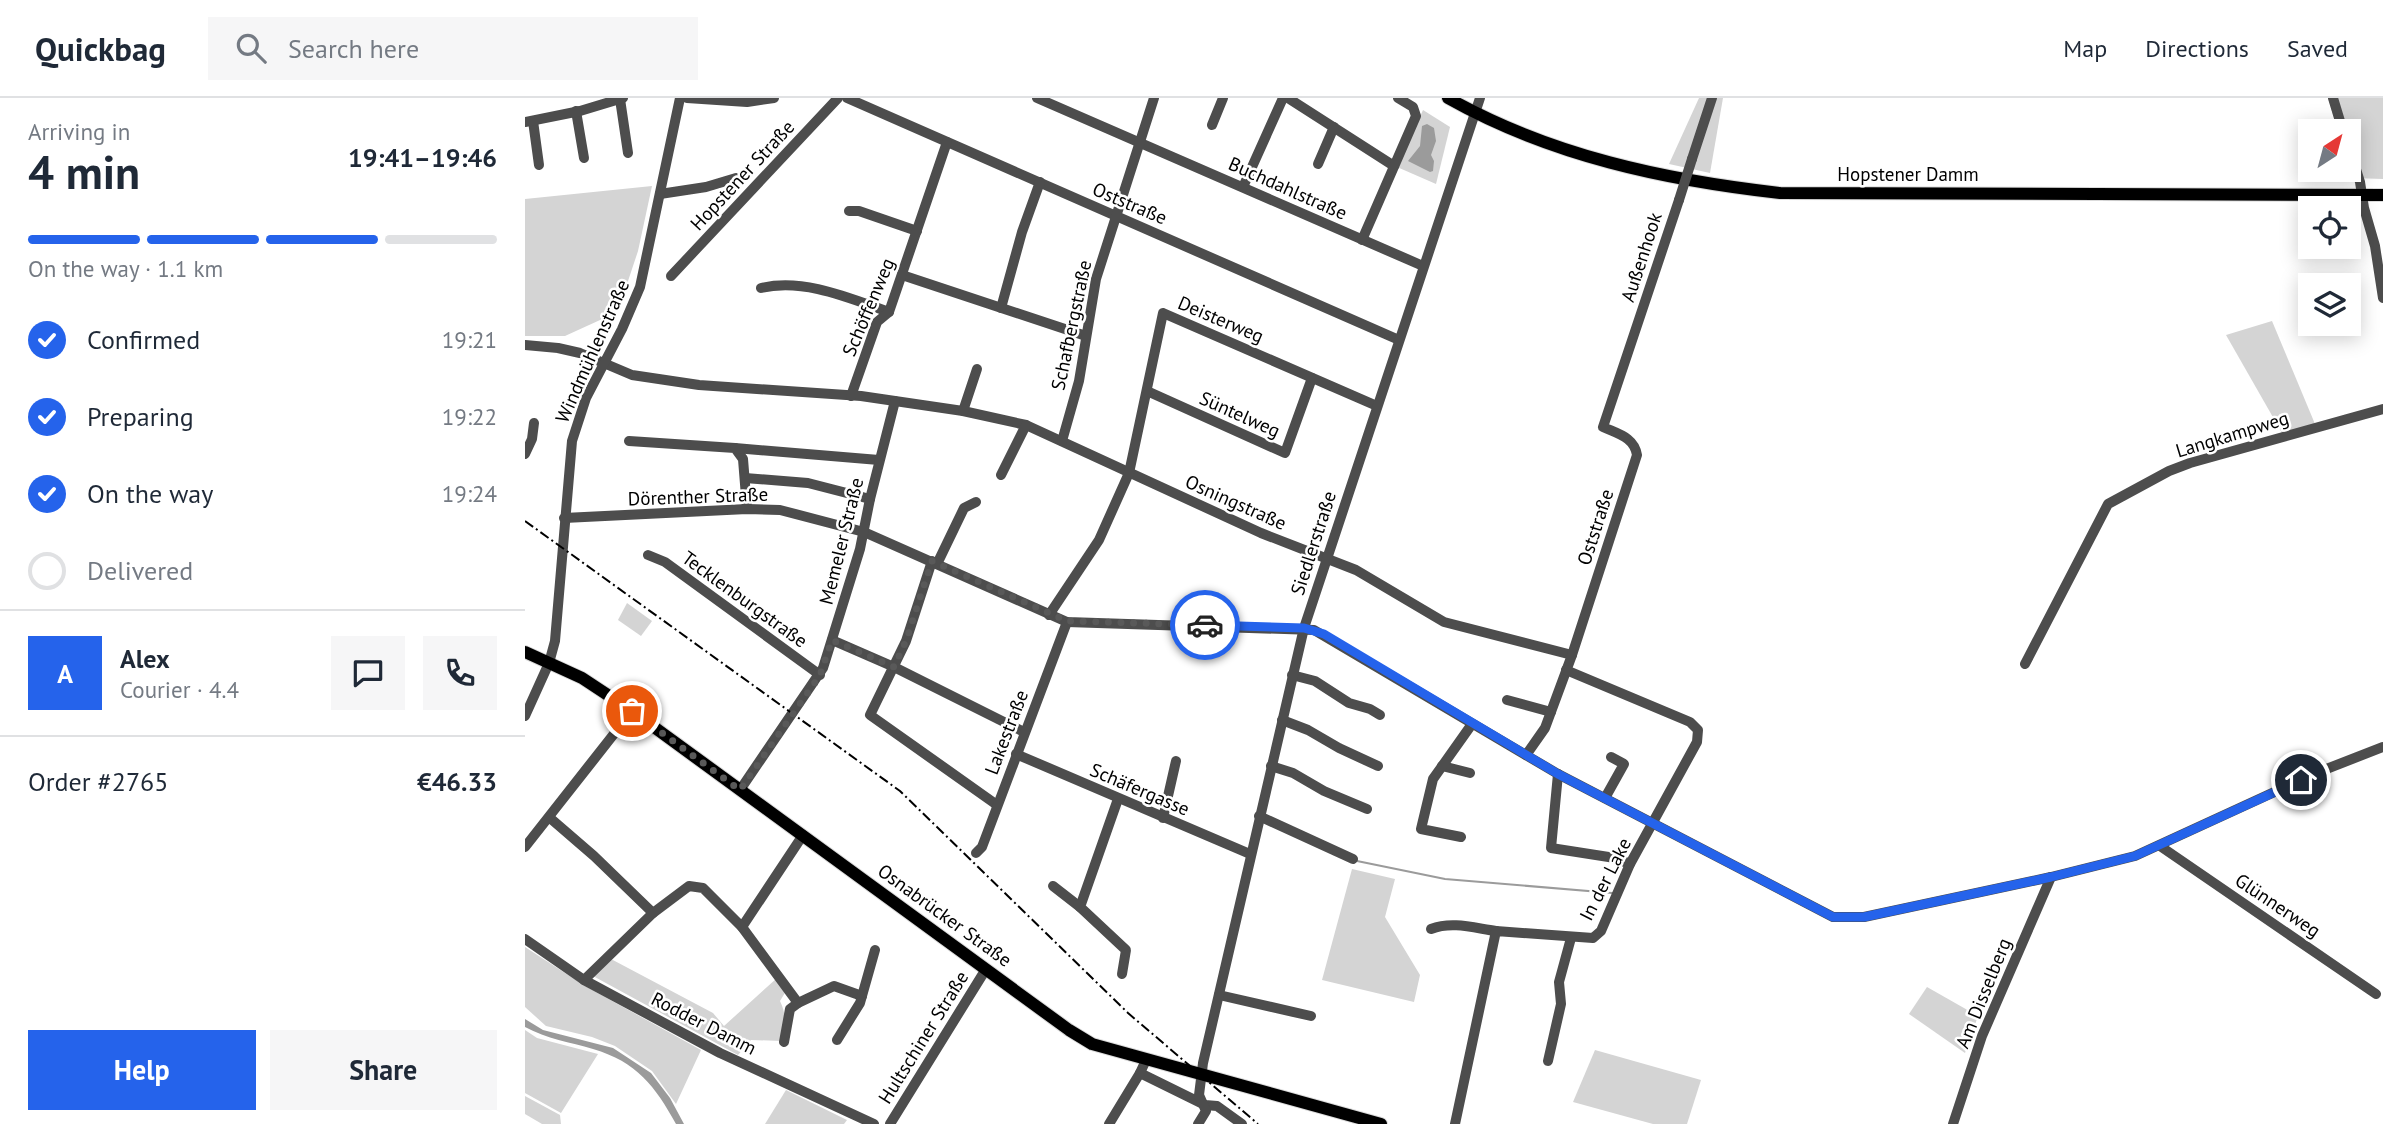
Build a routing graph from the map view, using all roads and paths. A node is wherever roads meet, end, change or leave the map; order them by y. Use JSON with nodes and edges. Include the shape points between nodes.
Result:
{"nodes":[{"id":1,"x":578,"y":98,"type":"edge"},
{"id":2,"x":622,"y":98,"type":"edge"},
{"id":3,"x":680,"y":98,"type":"edge"},
{"id":4,"x":687,"y":98,"type":"edge"},
{"id":5,"x":774,"y":98,"type":"edge"},
{"id":6,"x":838,"y":98,"type":"edge"},
{"id":7,"x":847,"y":98,"type":"edge"},
{"id":8,"x":1037,"y":98,"type":"edge"},
{"id":9,"x":1154,"y":98,"type":"edge"},
{"id":10,"x":1223,"y":98,"type":"edge"},
{"id":11,"x":1283,"y":98,"type":"edge"},
{"id":12,"x":1288,"y":98,"type":"edge"},
{"id":13,"x":1398,"y":98,"type":"edge"},
{"id":14,"x":1448,"y":98,"type":"edge"},
{"id":15,"x":1480,"y":98,"type":"edge"},
{"id":16,"x":1712,"y":98,"type":"edge"},
{"id":17,"x":2333,"y":98,"type":"edge"},
{"id":18,"x":578,"y":111,"type":"junction"},
{"id":19,"x":1475,"y":112,"type":"junction"},
{"id":20,"x":2339,"y":119,"type":"edge"},
{"id":21,"x":529,"y":122,"type":"edge"},
{"id":22,"x":1212,"y":125,"type":"dead end"},
{"id":23,"x":1334,"y":127,"type":"junction"},
{"id":24,"x":947,"y":142,"type":"junction"},
{"id":25,"x":1139,"y":142,"type":"junction"},
{"id":26,"x":628,"y":153,"type":"dead end"},
{"id":27,"x":584,"y":159,"type":"dead end"},
{"id":28,"x":539,"y":164,"type":"dead end"},
{"id":29,"x":1318,"y":164,"type":"dead end"},
{"id":30,"x":1394,"y":166,"type":"junction"},
{"id":31,"x":736,"y":178,"type":"dead end"},
{"id":32,"x":1039,"y":182,"type":"junction"},
{"id":33,"x":2360,"y":182,"type":"edge"},
{"id":34,"x":1243,"y":187,"type":"junction"},
{"id":35,"x":660,"y":194,"type":"junction"},
{"id":36,"x":2361,"y":195,"type":"junction"},
{"id":37,"x":2383,"y":195,"type":"edge"},
{"id":38,"x":849,"y":211,"type":"dead end"},
{"id":39,"x":1115,"y":216,"type":"junction"},
{"id":40,"x":917,"y":231,"type":"junction"},
{"id":41,"x":1362,"y":240,"type":"junction"},
{"id":42,"x":1423,"y":266,"type":"junction"},
{"id":43,"x":902,"y":275,"type":"junction"},
{"id":44,"x":671,"y":276,"type":"dead end"},
{"id":45,"x":761,"y":288,"type":"dead end"},
{"id":46,"x":2383,"y":298,"type":"edge"},
{"id":47,"x":1001,"y":308,"type":"junction"},
{"id":48,"x":889,"y":312,"type":"junction"},
{"id":49,"x":1086,"y":337,"type":"junction"},
{"id":50,"x":1399,"y":340,"type":"junction"},
{"id":51,"x":525,"y":345,"type":"edge"},
{"id":52,"x":603,"y":363,"type":"junction"},
{"id":53,"x":977,"y":369,"type":"dead end"},
{"id":54,"x":1312,"y":377,"type":"junction"},
{"id":55,"x":1147,"y":391,"type":"junction"},
{"id":56,"x":851,"y":396,"type":"junction"},
{"id":57,"x":895,"y":401,"type":"junction"},
{"id":58,"x":1377,"y":406,"type":"junction"},
{"id":59,"x":2383,"y":409,"type":"edge"},
{"id":60,"x":963,"y":411,"type":"junction"},
{"id":61,"x":534,"y":423,"type":"dead end"},
{"id":62,"x":1026,"y":425,"type":"junction"},
{"id":63,"x":1603,"y":427,"type":"joint"},
{"id":64,"x":629,"y":441,"type":"dead end"},
{"id":65,"x":1062,"y":441,"type":"junction"},
{"id":66,"x":735,"y":448,"type":"junction"},
{"id":67,"x":525,"y":454,"type":"edge"},
{"id":68,"x":880,"y":460,"type":"junction"},
{"id":69,"x":1129,"y":473,"type":"junction"},
{"id":70,"x":1001,"y":475,"type":"dead end"},
{"id":71,"x":745,"y":478,"type":"junction"},
{"id":72,"x":870,"y":499,"type":"junction"},
{"id":73,"x":976,"y":502,"type":"dead end"},
{"id":74,"x":747,"y":509,"type":"junction"},
{"id":75,"x":564,"y":518,"type":"junction"},
{"id":76,"x":864,"y":531,"type":"junction"},
{"id":77,"x":648,"y":555,"type":"dead end"},
{"id":78,"x":1326,"y":558,"type":"junction"},
{"id":79,"x":934,"y":562,"type":"junction"},
{"id":80,"x":1049,"y":615,"type":"junction"},
{"id":81,"x":1067,"y":621,"type":"junction"},
{"id":82,"x":1304,"y":628,"type":"junction"},
{"id":83,"x":832,"y":640,"type":"junction"},
{"id":84,"x":525,"y":652,"type":"edge"},
{"id":85,"x":1572,"y":655,"type":"junction"},
{"id":86,"x":549,"y":663,"type":"junction"},
{"id":87,"x":2025,"y":664,"type":"dead end"},
{"id":88,"x":894,"y":667,"type":"junction"},
{"id":89,"x":1566,"y":670,"type":"junction"},
{"id":90,"x":1292,"y":674,"type":"junction"},
{"id":91,"x":820,"y":675,"type":"junction"},
{"id":92,"x":1507,"y":701,"type":"dead end"},
{"id":93,"x":632,"y":711,"type":"junction"},
{"id":94,"x":1551,"y":712,"type":"junction"},
{"id":95,"x":1380,"y":715,"type":"dead end"},
{"id":96,"x":525,"y":716,"type":"edge"},
{"id":97,"x":1282,"y":720,"type":"junction"},
{"id":98,"x":1472,"y":724,"type":"junction"},
{"id":99,"x":1024,"y":732,"type":"junction"},
{"id":100,"x":2383,"y":747,"type":"edge"},
{"id":101,"x":1016,"y":754,"type":"junction"},
{"id":102,"x":1526,"y":755,"type":"junction"},
{"id":103,"x":1611,"y":757,"type":"dead end"},
{"id":104,"x":1176,"y":761,"type":"dead end"},
{"id":105,"x":1271,"y":766,"type":"junction"},
{"id":106,"x":1378,"y":766,"type":"dead end"},
{"id":107,"x":1442,"y":766,"type":"junction"},
{"id":108,"x":1469,"y":774,"type":"dead end"},
{"id":109,"x":1558,"y":774,"type":"junction"},
{"id":110,"x":740,"y":790,"type":"junction"},
{"id":111,"x":1605,"y":798,"type":"junction"},
{"id":112,"x":1118,"y":799,"type":"junction"},
{"id":113,"x":997,"y":805,"type":"junction"},
{"id":114,"x":1367,"y":809,"type":"dead end"},
{"id":115,"x":1259,"y":816,"type":"junction"},
{"id":116,"x":550,"y":818,"type":"junction"},
{"id":117,"x":1163,"y":818,"type":"junction"},
{"id":118,"x":1653,"y":824,"type":"junction"},
{"id":119,"x":803,"y":835,"type":"junction"},
{"id":120,"x":1461,"y":837,"type":"dead end"},
{"id":121,"x":2160,"y":846,"type":"junction"},
{"id":122,"x":525,"y":847,"type":"edge"},
{"id":123,"x":976,"y":853,"type":"dead end"},
{"id":124,"x":1250,"y":854,"type":"junction"},
{"id":125,"x":1353,"y":859,"type":"dead end"},
{"id":126,"x":1630,"y":864,"type":"junction"},
{"id":127,"x":2051,"y":877,"type":"junction"},
{"id":128,"x":1053,"y":886,"type":"dead end"},
{"id":129,"x":1080,"y":907,"type":"junction"},
{"id":130,"x":653,"y":913,"type":"junction"},
{"id":131,"x":742,"y":927,"type":"junction"},
{"id":132,"x":1431,"y":929,"type":"dead end"},
{"id":133,"x":1496,"y":931,"type":"junction"},
{"id":134,"x":1570,"y":938,"type":"junction"},
{"id":135,"x":525,"y":939,"type":"edge"},
{"id":136,"x":875,"y":950,"type":"dead end"},
{"id":137,"x":986,"y":969,"type":"junction"},
{"id":138,"x":1122,"y":974,"type":"dead end"},
{"id":139,"x":584,"y":980,"type":"junction"},
{"id":140,"x":2376,"y":994,"type":"dead end"},
{"id":141,"x":1219,"y":995,"type":"junction"},
{"id":142,"x":862,"y":996,"type":"junction"},
{"id":143,"x":797,"y":1003,"type":"junction"},
{"id":144,"x":1311,"y":1016,"type":"dead end"},
{"id":145,"x":837,"y":1040,"type":"dead end"},
{"id":146,"x":784,"y":1042,"type":"dead end"},
{"id":147,"x":1146,"y":1060,"type":"junction"},
{"id":148,"x":1548,"y":1061,"type":"dead end"},
{"id":149,"x":1140,"y":1073,"type":"junction"},
{"id":150,"x":1200,"y":1075,"type":"junction"},
{"id":151,"x":1205,"y":1105,"type":"junction"},
{"id":152,"x":874,"y":1124,"type":"edge"},
{"id":153,"x":890,"y":1124,"type":"edge"},
{"id":154,"x":1109,"y":1124,"type":"edge"},
{"id":155,"x":1198,"y":1124,"type":"edge"},
{"id":156,"x":1242,"y":1124,"type":"edge"},
{"id":157,"x":1381,"y":1124,"type":"edge"},
{"id":158,"x":1455,"y":1124,"type":"edge"},
{"id":159,"x":1953,"y":1124,"type":"edge"}],
"edges":[{"from":1,"to":18,"type":"street"},
{"from":2,"to":18,"type":"street"},
{"from":2,"to":26,"type":"street"},
{"from":3,"to":35,"type":"street","name":"Windmühlenstraße"},
{"from":4,"to":5,"type":"street","via":[[747,102]]},
{"from":6,"to":44,"type":"street","name":"Hopstener Straße"},
{"from":7,"to":24,"type":"street","name":"Oststraße"},
{"from":8,"to":25,"type":"street","name":"Buchdahlstraße"},
{"from":9,"to":25,"type":"street","name":"Schafbergstraße"},
{"from":10,"to":22,"type":"street"},
{"from":11,"to":34,"type":"street"},
{"from":12,"to":23,"type":"street"},
{"from":13,"to":30,"type":"street","via":[[1413,107],[1416,116]]},
{"from":14,"to":19,"type":"main road","name":"Hopstener Damm"},
{"from":15,"to":19,"type":"street","name":"Siedlerstraße"},
{"from":16,"to":63,"type":"street","name":"Außenhook","bridge":true},
{"from":17,"to":20,"type":"street"},
{"from":18,"to":21,"type":"street"},
{"from":18,"to":27,"type":"street"},
{"from":19,"to":36,"type":"main road","name":"Hopstener Damm","via":[[1563,148],[1636,170],[1780,193]]},
{"from":19,"to":42,"type":"street","name":"Siedlerstraße"},
{"from":21,"to":28,"type":"street"},
{"from":23,"to":29,"type":"street"},
{"from":23,"to":30,"type":"street"},
{"from":24,"to":32,"type":"street","name":"Oststraße"},
{"from":24,"to":40,"type":"street","name":"Schöffenweg"},
{"from":25,"to":34,"type":"street","name":"Buchdahlstraße"},
{"from":25,"to":39,"type":"street","name":"Schafbergstraße"},
{"from":30,"to":41,"type":"street"},
{"from":31,"to":35,"type":"street"},
{"from":32,"to":39,"type":"street","name":"Oststraße"},
{"from":32,"to":47,"type":"street"},
{"from":33,"to":36,"type":"street"},
{"from":34,"to":41,"type":"street","name":"Buchdahlstraße"},
{"from":35,"to":52,"type":"street","name":"Windmühlenstraße","via":[[640,287]]},
{"from":36,"to":37,"type":"main road","name":"Hopstener Damm"},
{"from":36,"to":46,"type":"street"},
{"from":38,"to":40,"type":"street"},
{"from":39,"to":49,"type":"street","name":"Schafbergstraße","via":[[1096,279]]},
{"from":39,"to":50,"type":"street","name":"Oststraße"},
{"from":40,"to":43,"type":"street","name":"Schöffenweg"},
{"from":41,"to":42,"type":"street","name":"Buchdahlstraße"},
{"from":42,"to":50,"type":"street","name":"Siedlerstraße"},
{"from":43,"to":47,"type":"street"},
{"from":43,"to":48,"type":"street","name":"Schöffenweg"},
{"from":45,"to":48,"type":"street","via":[[776,284],[825,290]]},
{"from":47,"to":49,"type":"street"},
{"from":48,"to":56,"type":"street","name":"Schöffenweg","via":[[877,322]]},
{"from":49,"to":65,"type":"street","name":"Schafbergstraße"},
{"from":50,"to":58,"type":"street","name":"Siedlerstraße"},
{"from":51,"to":52,"type":"street","name":"Osningstraße","via":[[580,353]]},
{"from":52,"to":56,"type":"street","name":"Osningstraße","via":[[632,375],[699,385]]},
{"from":52,"to":75,"type":"street","name":"Windmühlenstraße","via":[[572,441]]},
{"from":53,"to":60,"type":"street"},
{"from":54,"to":55,"type":"street","name":"Süntelweg","via":[[1285,453]]},
{"from":54,"to":55,"type":"street","name":"Deisterweg","via":[[1163,313]]},
{"from":54,"to":58,"type":"street","name":"Deisterweg"},
{"from":55,"to":69,"type":"street","name":"Deisterweg"},
{"from":56,"to":57,"type":"street","name":"Osningstraße"},
{"from":57,"to":60,"type":"street","name":"Osningstraße"},
{"from":57,"to":68,"type":"street","name":"Memeler Straße"},
{"from":58,"to":78,"type":"street","name":"Siedlerstraße"},
{"from":59,"to":87,"type":"street","name":"Langkampweg","via":[[2190,463],[2108,504]]},
{"from":60,"to":62,"type":"street","name":"Osningstraße"},
{"from":61,"to":67,"type":"street"},
{"from":62,"to":65,"type":"street","name":"Osningstraße"},
{"from":62,"to":70,"type":"street"},
{"from":63,"to":85,"type":"street","name":"Oststraße","via":[[1631,440],[1637,455]]},
{"from":64,"to":66,"type":"street"},
{"from":65,"to":69,"type":"street","name":"Osningstraße"},
{"from":66,"to":68,"type":"street"},
{"from":66,"to":71,"type":"street","via":[[743,459]]},
{"from":68,"to":72,"type":"street","name":"Memeler Straße"},
{"from":69,"to":78,"type":"street","name":"Osningstraße"},
{"from":69,"to":80,"type":"street","via":[[1099,540]]},
{"from":71,"to":72,"type":"street","via":[[808,483]]},
{"from":71,"to":74,"type":"street"},
{"from":72,"to":76,"type":"street","name":"Memeler Straße"},
{"from":73,"to":79,"type":"street","via":[[964,508]]},
{"from":74,"to":75,"type":"street","name":"Dörenther Straße"},
{"from":74,"to":76,"type":"street","name":"Dörenther Straße","via":[[780,510]]},
{"from":75,"to":86,"type":"street","name":"Windmühlenstraße","via":[[555,641]]},
{"from":76,"to":79,"type":"street","name":"Dörenther Straße"},
{"from":76,"to":83,"type":"street","name":"Memeler Straße"},
{"from":77,"to":91,"type":"street","name":"Tecklenburgstraße","via":[[665,562]]},
{"from":78,"to":82,"type":"street","name":"Siedlerstraße"},
{"from":78,"to":85,"type":"street","name":"Osningstraße","via":[[1356,570],[1444,622]]},
{"from":79,"to":80,"type":"street","name":"Dörenther Straße"},
{"from":79,"to":88,"type":"street"},
{"from":80,"to":81,"type":"street","name":"Dörenther Straße"},
{"from":81,"to":82,"type":"street","name":"Dörenther Straße"},
{"from":81,"to":99,"type":"street","name":"Lakestraße"},
{"from":82,"to":90,"type":"street","name":"Siedlerstraße"},
{"from":82,"to":98,"type":"street","name":"Dörenther Straße","via":[[1324,634]]},
{"from":83,"to":88,"type":"street"},
{"from":83,"to":91,"type":"street","name":"Memeler Straße"},
{"from":84,"to":86,"type":"main road","name":"Osnabrücker Straße"},
{"from":85,"to":89,"type":"street","name":"Oststraße"},
{"from":86,"to":93,"type":"main road","name":"Osnabrücker Straße","via":[[582,678]]},
{"from":86,"to":96,"type":"street","name":"Windmühlenstraße"},
{"from":88,"to":99,"type":"street"},
{"from":88,"to":113,"type":"street","via":[[870,715]]},
{"from":89,"to":94,"type":"street","name":"Oststraße"},
{"from":89,"to":118,"type":"street","name":"In der Lake","via":[[1690,722],[1698,730],[1697,742]]},
{"from":90,"to":95,"type":"street"},
{"from":90,"to":97,"type":"street","name":"Siedlerstraße"},
{"from":91,"to":110,"type":"street","name":"Memeler Straße"},
{"from":92,"to":94,"type":"street"},
{"from":93,"to":110,"type":"main road","name":"Osnabrücker Straße"},
{"from":93,"to":116,"type":"street"},
{"from":94,"to":102,"type":"street","name":"Oststraße"},
{"from":97,"to":105,"type":"street","name":"Siedlerstraße"},
{"from":97,"to":106,"type":"street"},
{"from":98,"to":102,"type":"street","name":"Dörenther Straße"},
{"from":98,"to":107,"type":"street"},
{"from":99,"to":101,"type":"street","name":"Lakestraße"},
{"from":100,"to":121,"type":"street"},
{"from":101,"to":112,"type":"street","name":"Schäfergasse"},
{"from":101,"to":113,"type":"street","name":"Lakestraße"},
{"from":102,"to":109,"type":"street","name":"Dörenther Straße"},
{"from":103,"to":111,"type":"street","via":[[1624,764]]},
{"from":104,"to":117,"type":"street"},
{"from":105,"to":114,"type":"street","via":[[1293,772]]},
{"from":105,"to":115,"type":"street","name":"Siedlerstraße"},
{"from":107,"to":108,"type":"street"},
{"from":107,"to":120,"type":"street","via":[[1433,779],[1421,829]]},
{"from":109,"to":111,"type":"street","name":"Dörenther Straße"},
{"from":109,"to":126,"type":"street","via":[[1551,848]]},
{"from":110,"to":119,"type":"main road","name":"Osnabrücker Straße"},
{"from":111,"to":118,"type":"street","name":"Dörenther Straße"},
{"from":112,"to":117,"type":"street","name":"Schäfergasse"},
{"from":112,"to":129,"type":"street"},
{"from":113,"to":123,"type":"street","name":"Lakestraße"},
{"from":115,"to":124,"type":"street","name":"Siedlerstraße"},
{"from":115,"to":125,"type":"street"},
{"from":116,"to":122,"type":"street"},
{"from":116,"to":130,"type":"street"},
{"from":117,"to":124,"type":"street","name":"Schäfergasse"},
{"from":118,"to":126,"type":"street","name":"In der Lake"},
{"from":118,"to":127,"type":"street","name":"Dörenther Straße","via":[[1833,917],[1864,917]]},
{"from":119,"to":131,"type":"street"},
{"from":119,"to":137,"type":"main road","name":"Osnabrücker Straße"},
{"from":121,"to":127,"type":"street"},
{"from":121,"to":140,"type":"street","name":"Glünnerweg"},
{"from":124,"to":141,"type":"street","name":"Siedlerstraße"},
{"from":126,"to":134,"type":"street","name":"In der Lake","via":[[1601,931],[1593,938]]},
{"from":127,"to":159,"type":"street","name":"Am Disselberg","via":[[1982,1037]]},
{"from":128,"to":129,"type":"street"},
{"from":129,"to":138,"type":"street","via":[[1126,950]]},
{"from":130,"to":131,"type":"street","via":[[689,886],[703,888]]},
{"from":130,"to":139,"type":"street"},
{"from":131,"to":143,"type":"street"},
{"from":132,"to":133,"type":"street","name":"In der Lake","via":[[1454,925]]},
{"from":133,"to":134,"type":"street","name":"In der Lake"},
{"from":133,"to":158,"type":"street"},
{"from":134,"to":148,"type":"street"},
{"from":135,"to":139,"type":"street","name":"Rodder Damm"},
{"from":136,"to":142,"type":"street"},
{"from":137,"to":147,"type":"main road","name":"Osnabrücker Straße","via":[[1092,1044]]},
{"from":137,"to":153,"type":"street","name":"Hultschiner Straße"},
{"from":139,"to":152,"type":"street","name":"Rodder Damm","via":[[720,1053]]},
{"from":141,"to":144,"type":"street"},
{"from":141,"to":150,"type":"street","name":"Siedlerstraße"},
{"from":142,"to":143,"type":"street","via":[[834,986]]},
{"from":142,"to":145,"type":"street"},
{"from":143,"to":146,"type":"street","via":[[790,1009]]},
{"from":147,"to":149,"type":"street"},
{"from":147,"to":150,"type":"main road","name":"Osnabrücker Straße"},
{"from":149,"to":151,"type":"street"},
{"from":149,"to":154,"type":"street"},
{"from":150,"to":151,"type":"street","via":[[1199,1095]]},
{"from":150,"to":157,"type":"main road","name":"Osnabrücker Straße"},
{"from":151,"to":155,"type":"street"},
{"from":151,"to":156,"type":"street","via":[[1217,1106]]}]}
